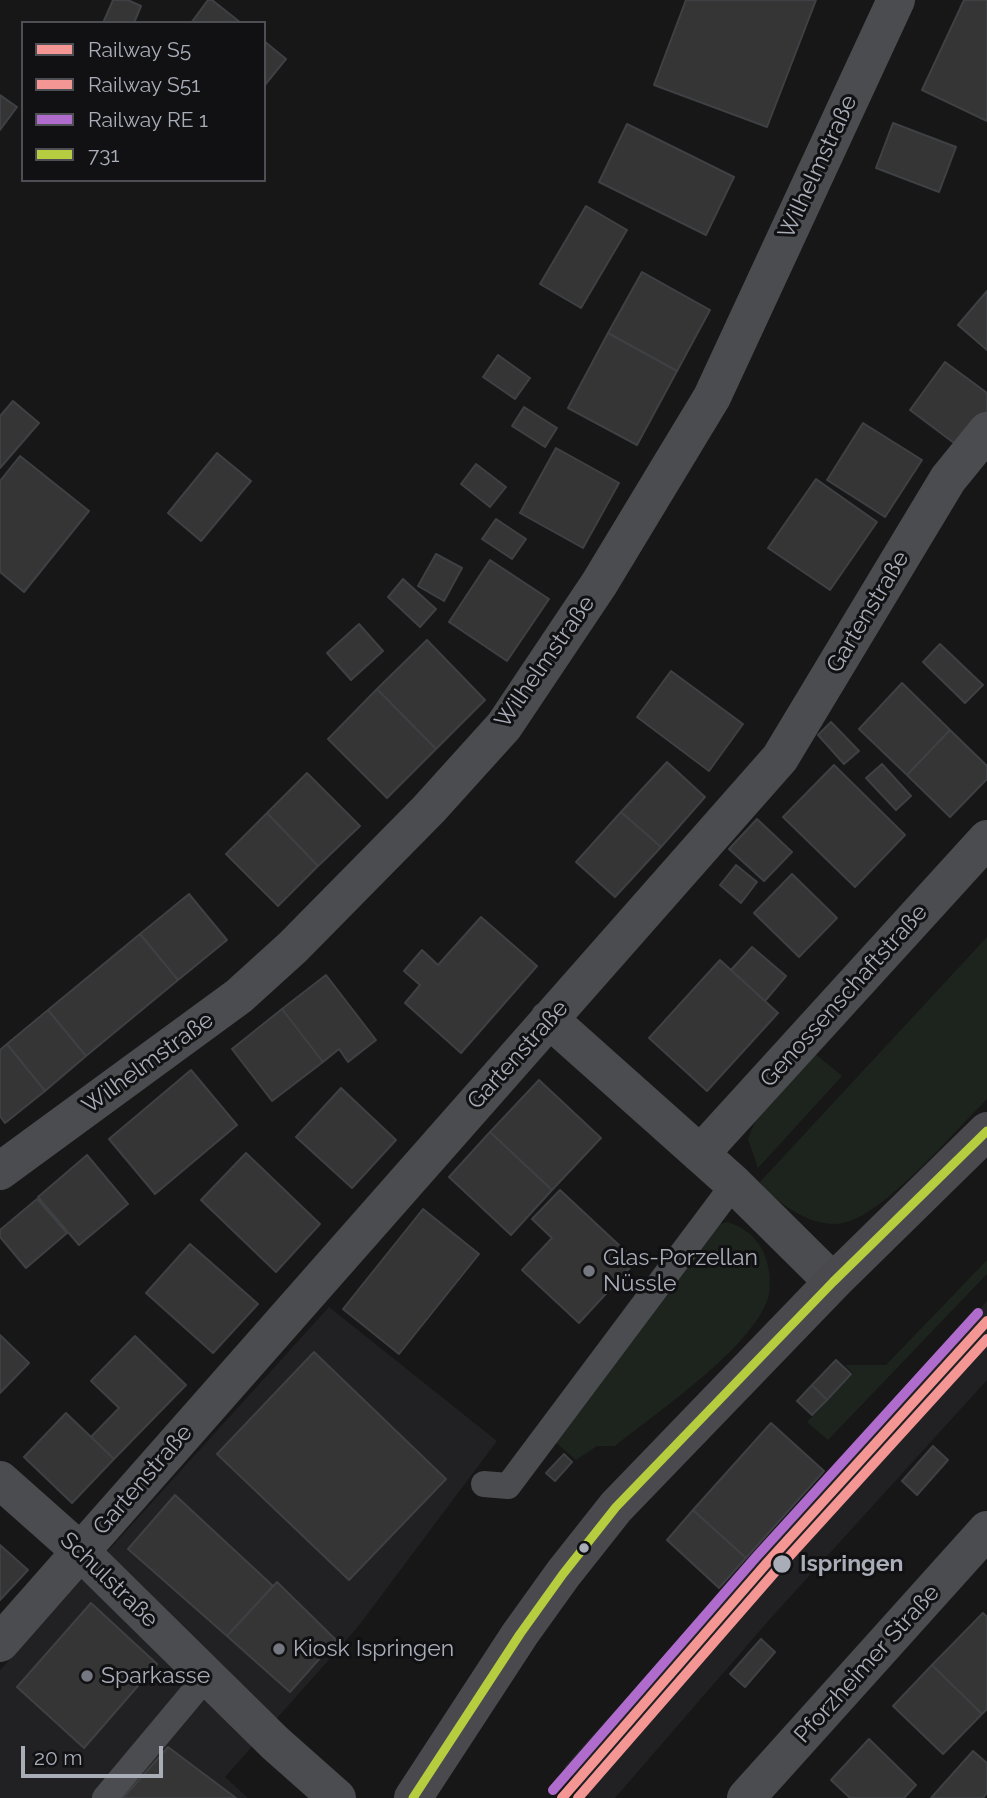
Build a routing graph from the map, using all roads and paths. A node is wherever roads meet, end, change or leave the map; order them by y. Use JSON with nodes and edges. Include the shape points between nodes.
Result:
{"nodes":[{"id":1,"x":896,"y":0,"type":"edge"},
{"id":2,"x":987,"y":431,"type":"edge"},
{"id":3,"x":987,"y":839,"type":"edge"},
{"id":4,"x":549,"y":1019,"type":"junction"},
{"id":5,"x":987,"y":1131,"type":"edge"},
{"id":6,"x":700,"y":1154,"type":"junction"},
{"id":7,"x":0,"y":1171,"type":"edge"},
{"id":8,"x":734,"y":1184,"type":"junction"},
{"id":9,"x":833,"y":1282,"type":"junction"},
{"id":10,"x":0,"y":1480,"type":"edge"},
{"id":11,"x":484,"y":1484,"type":"dead end"},
{"id":12,"x":987,"y":1530,"type":"edge"},
{"id":13,"x":80,"y":1550,"type":"junction"},
{"id":14,"x":0,"y":1643,"type":"edge"},
{"id":15,"x":207,"y":1676,"type":"junction"},
{"id":16,"x":105,"y":1798,"type":"edge"},
{"id":17,"x":337,"y":1798,"type":"edge"},
{"id":18,"x":413,"y":1798,"type":"edge"},
{"id":19,"x":747,"y":1798,"type":"edge"}],
"edges":[{"from":1,"to":7,"type":"street","name":"Wilhelmstraße","via":[[712,397],[599,584],[504,726],[429,809],[239,996]]},
{"from":2,"to":4,"type":"street","name":"Gartenstraße","via":[[948,479],[780,758]]},
{"from":3,"to":6,"type":"street","name":"Genossenschaftstraße"},
{"from":4,"to":6,"type":"street"},
{"from":4,"to":13,"type":"street","name":"Gartenstraße"},
{"from":5,"to":9,"type":"main road"},
{"from":6,"to":8,"type":"street"},
{"from":8,"to":9,"type":"street"},
{"from":8,"to":11,"type":"lane","via":[[508,1486]]},
{"from":9,"to":18,"type":"main road","via":[[616,1507],[520,1634]]},
{"from":10,"to":13,"type":"street","name":"Schulstraße"},
{"from":12,"to":19,"type":"street","name":"Pforzheimer Straße"},
{"from":13,"to":14,"type":"street","name":"Gartenstraße"},
{"from":13,"to":15,"type":"street","name":"Schulstraße"},
{"from":15,"to":16,"type":"lane"},
{"from":15,"to":17,"type":"street","name":"Schulstraße"}]}
